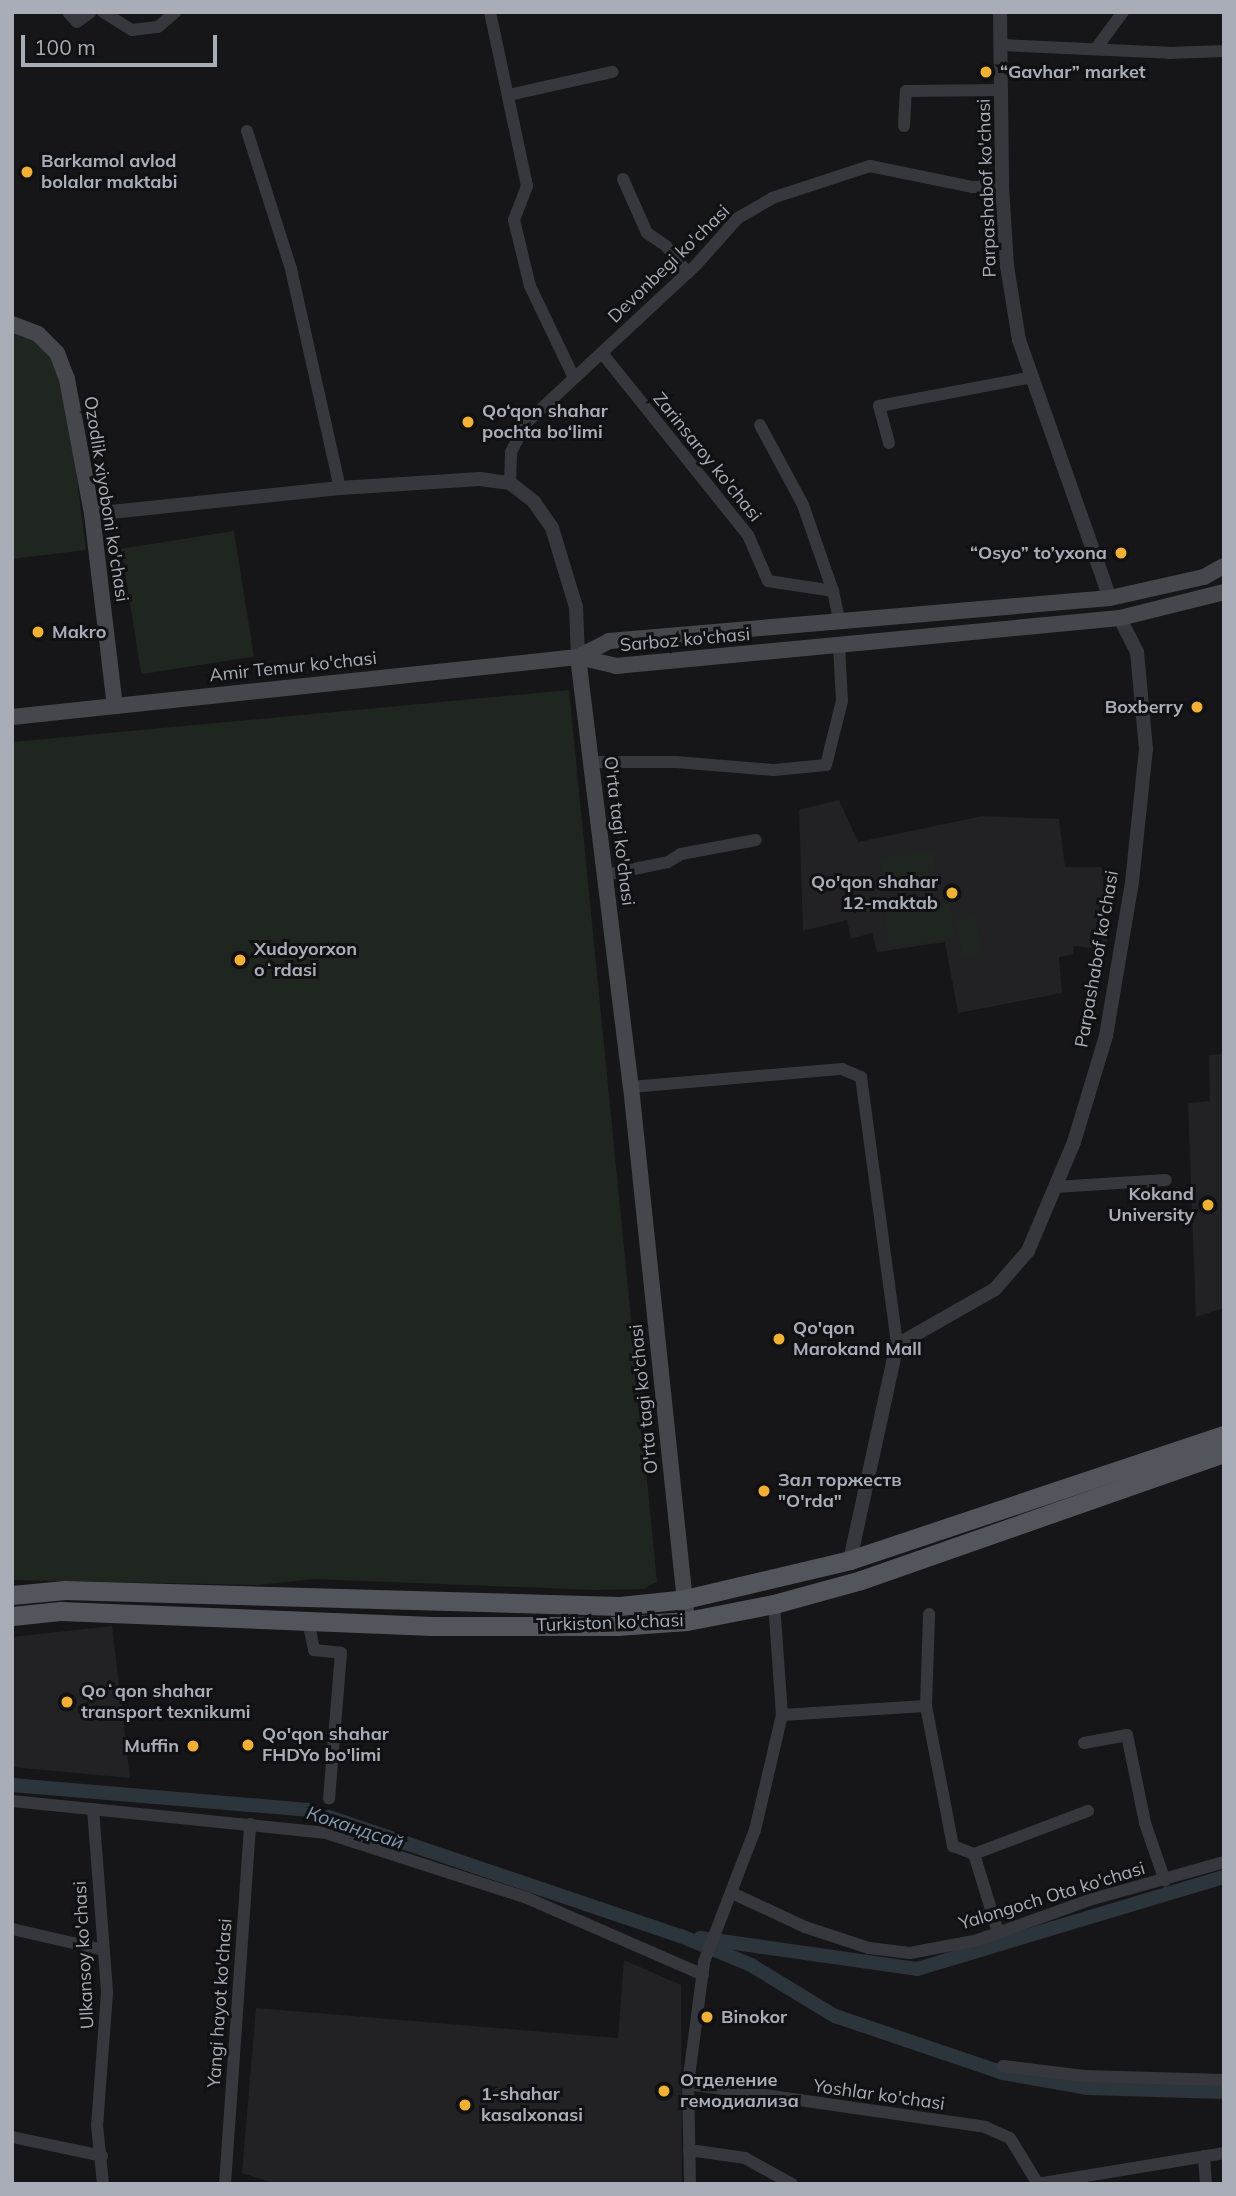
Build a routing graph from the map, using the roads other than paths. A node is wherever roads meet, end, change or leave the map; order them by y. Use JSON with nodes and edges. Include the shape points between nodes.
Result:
{"nodes":[{"id":1,"x":68,"y":12,"type":"edge"},
{"id":2,"x":91,"y":12,"type":"edge"},
{"id":3,"x":103,"y":12,"type":"edge"},
{"id":4,"x":175,"y":12,"type":"edge"},
{"id":5,"x":490,"y":12,"type":"edge"},
{"id":6,"x":1000,"y":12,"type":"edge"},
{"id":7,"x":1123,"y":12,"type":"edge"},
{"id":8,"x":1002,"y":45,"type":"junction"},
{"id":9,"x":1097,"y":47,"type":"junction"},
{"id":10,"x":1224,"y":51,"type":"edge"},
{"id":11,"x":612,"y":72,"type":"dead end"},
{"id":12,"x":1002,"y":90,"type":"junction"},
{"id":13,"x":509,"y":94,"type":"junction"},
{"id":14,"x":904,"y":126,"type":"dead end"},
{"id":15,"x":247,"y":131,"type":"dead end"},
{"id":16,"x":623,"y":179,"type":"dead end"},
{"id":17,"x":1002,"y":186,"type":"junction"},
{"id":18,"x":688,"y":272,"type":"junction"},
{"id":19,"x":12,"y":324,"type":"edge"},
{"id":20,"x":601,"y":354,"type":"junction"},
{"id":21,"x":1032,"y":377,"type":"junction"},
{"id":22,"x":575,"y":379,"type":"junction"},
{"id":23,"x":760,"y":425,"type":"dead end"},
{"id":24,"x":889,"y":443,"type":"dead end"},
{"id":25,"x":510,"y":483,"type":"junction"},
{"id":26,"x":340,"y":488,"type":"junction"},
{"id":27,"x":92,"y":514,"type":"junction"},
{"id":28,"x":1224,"y":566,"type":"edge"},
{"id":29,"x":833,"y":591,"type":"junction"},
{"id":30,"x":1219,"y":594,"type":"edge"},
{"id":31,"x":1110,"y":598,"type":"junction"},
{"id":32,"x":1120,"y":618,"type":"junction"},
{"id":33,"x":839,"y":619,"type":"junction"},
{"id":34,"x":839,"y":646,"type":"junction"},
{"id":35,"x":579,"y":657,"type":"junction"},
{"id":36,"x":115,"y":706,"type":"junction"},
{"id":37,"x":12,"y":717,"type":"edge"},
{"id":38,"x":591,"y":762,"type":"junction"},
{"id":39,"x":756,"y":840,"type":"dead end"},
{"id":40,"x":605,"y":875,"type":"junction"},
{"id":41,"x":631,"y":1087,"type":"junction"},
{"id":42,"x":1166,"y":1180,"type":"dead end"},
{"id":43,"x":1055,"y":1187,"type":"junction"},
{"id":44,"x":897,"y":1345,"type":"junction"},
{"id":45,"x":1224,"y":1435,"type":"edge"},
{"id":46,"x":1224,"y":1453,"type":"edge"},
{"id":47,"x":850,"y":1560,"type":"junction"},
{"id":48,"x":12,"y":1595,"type":"edge"},
{"id":49,"x":685,"y":1599,"type":"junction"},
{"id":50,"x":774,"y":1604,"type":"junction"},
{"id":51,"x":929,"y":1614,"type":"dead end"},
{"id":52,"x":12,"y":1616,"type":"edge"},
{"id":53,"x":307,"y":1621,"type":"junction"},
{"id":54,"x":687,"y":1621,"type":"junction"},
{"id":55,"x":926,"y":1706,"type":"junction"},
{"id":56,"x":782,"y":1714,"type":"junction"},
{"id":57,"x":1084,"y":1743,"type":"dead end"},
{"id":58,"x":329,"y":1798,"type":"dead end"},
{"id":59,"x":12,"y":1801,"type":"edge"},
{"id":60,"x":93,"y":1808,"type":"junction"},
{"id":61,"x":1088,"y":1811,"type":"dead end"},
{"id":62,"x":250,"y":1825,"type":"junction"},
{"id":63,"x":974,"y":1854,"type":"junction"},
{"id":64,"x":1224,"y":1862,"type":"edge"},
{"id":65,"x":1165,"y":1881,"type":"junction"},
{"id":66,"x":732,"y":1893,"type":"junction"},
{"id":67,"x":12,"y":1929,"type":"edge"},
{"id":68,"x":998,"y":1932,"type":"junction"},
{"id":69,"x":104,"y":1950,"type":"junction"},
{"id":70,"x":703,"y":1969,"type":"junction"},
{"id":71,"x":1003,"y":2066,"type":"dead end"},
{"id":72,"x":1224,"y":2080,"type":"edge"},
{"id":73,"x":688,"y":2084,"type":"junction"},
{"id":74,"x":12,"y":2137,"type":"edge"},
{"id":75,"x":689,"y":2150,"type":"junction"},
{"id":76,"x":1224,"y":2153,"type":"edge"},
{"id":77,"x":102,"y":2156,"type":"junction"},
{"id":78,"x":1204,"y":2156,"type":"junction"},
{"id":79,"x":103,"y":2184,"type":"edge"},
{"id":80,"x":225,"y":2184,"type":"edge"},
{"id":81,"x":690,"y":2184,"type":"edge"},
{"id":82,"x":792,"y":2184,"type":"edge"},
{"id":83,"x":1038,"y":2184,"type":"edge"},
{"id":84,"x":1206,"y":2184,"type":"edge"}],
"edges":[{"from":1,"to":2,"type":"street","via":[[77,22]]},
{"from":3,"to":4,"type":"street","via":[[132,30],[158,27]]},
{"from":5,"to":13,"type":"street"},
{"from":6,"to":8,"type":"street","name":"Parpashabof ko'chasi"},
{"from":7,"to":9,"type":"street"},
{"from":8,"to":9,"type":"street"},
{"from":8,"to":12,"type":"street","name":"Parpashabof ko'chasi"},
{"from":9,"to":10,"type":"street","via":[[1169,53]]},
{"from":11,"to":13,"type":"street"},
{"from":12,"to":14,"type":"street","via":[[906,91]]},
{"from":12,"to":17,"type":"street","name":"Parpashabof ko'chasi"},
{"from":13,"to":22,"type":"street","via":[[527,186],[514,220],[530,286]]},
{"from":15,"to":26,"type":"street","via":[[291,269]]},
{"from":16,"to":18,"type":"street","via":[[647,233],[666,246]]},
{"from":17,"to":18,"type":"street","name":"Devonbegi ko'chasi","via":[[972,187],[870,166],[772,198],[738,218]]},
{"from":17,"to":21,"type":"street","name":"Parpashabof ko'chasi","via":[[1007,266],[1019,340]]},
{"from":18,"to":20,"type":"street","name":"Devonbegi ko'chasi"},
{"from":19,"to":27,"type":"main road","name":"Ozodlik xiyoboni ko'chasi","via":[[38,334],[57,353],[67,379]]},
{"from":20,"to":22,"type":"street","name":"Devonbegi ko'chasi"},
{"from":20,"to":29,"type":"street","name":"Zarinsaroy ko'chasi","via":[[748,535],[768,581]]},
{"from":21,"to":24,"type":"street","via":[[879,406]]},
{"from":21,"to":31,"type":"street","name":"Parpashabof ko'chasi"},
{"from":22,"to":25,"type":"street","name":"Devonbegi ko'chasi","via":[[526,423],[510,452]]},
{"from":23,"to":29,"type":"street","via":[[803,505]]},
{"from":25,"to":26,"type":"street","via":[[480,479]]},
{"from":25,"to":35,"type":"street","name":"O'rta tagi ko'chasi","via":[[534,502],[552,528],[576,607]]},
{"from":26,"to":27,"type":"street"},
{"from":27,"to":36,"type":"main road","name":"Ozodlik xiyoboni ko'chasi"},
{"from":28,"to":31,"type":"main road","name":"Sarboz ko'chasi","via":[[1204,577]]},
{"from":29,"to":33,"type":"street"},
{"from":30,"to":32,"type":"main road","name":"Sarboz ko'chasi"},
{"from":31,"to":33,"type":"main road","name":"Sarboz ko'chasi"},
{"from":32,"to":34,"type":"main road","name":"Sarboz ko'chasi"},
{"from":32,"to":43,"type":"street","name":"Parpashabof ko'chasi","via":[[1137,652],[1146,749],[1132,882],[1105,1036]]},
{"from":33,"to":35,"type":"main road","name":"Sarboz ko'chasi","via":[[609,641]]},
{"from":34,"to":35,"type":"main road","name":"Sarboz ko'chasi","via":[[616,666]]},
{"from":34,"to":38,"type":"street","via":[[842,701],[826,765],[774,770],[676,762]]},
{"from":35,"to":36,"type":"main road","name":"Amir Temur ko'chasi"},
{"from":35,"to":38,"type":"main road","name":"O'rta tagi ko'chasi"},
{"from":36,"to":37,"type":"main road","name":"Amir Temur ko'chasi"},
{"from":38,"to":40,"type":"main road","name":"O'rta tagi ko'chasi"},
{"from":39,"to":40,"type":"street"},
{"from":40,"to":41,"type":"main road","name":"O'rta tagi ko'chasi"},
{"from":41,"to":44,"type":"street","via":[[842,1069],[861,1077]]},
{"from":41,"to":49,"type":"main road","name":"O'rta tagi ko'chasi"},
{"from":42,"to":43,"type":"street"},
{"from":43,"to":44,"type":"street","name":"Parpashabof ko'chasi","via":[[1028,1251],[995,1289]]},
{"from":44,"to":47,"type":"street"},
{"from":45,"to":47,"type":"main road","name":"Turkiston ko'chasi"},
{"from":46,"to":50,"type":"main road","name":"Turkiston ko'chasi","via":[[861,1580]]},
{"from":47,"to":49,"type":"main road","name":"Turkiston ko'chasi"},
{"from":48,"to":49,"type":"main road","name":"Turkiston ko'chasi","via":[[65,1590],[620,1606]]},
{"from":49,"to":54,"type":"main road","name":"O'rta tagi ko'chasi"},
{"from":50,"to":54,"type":"main road","name":"Turkiston ko'chasi"},
{"from":50,"to":56,"type":"street"},
{"from":51,"to":55,"type":"street"},
{"from":52,"to":53,"type":"main road","name":"Turkiston ko'chasi","via":[[60,1611]]},
{"from":53,"to":54,"type":"main road","name":"Turkiston ko'chasi","via":[[541,1626]]},
{"from":53,"to":58,"type":"street","via":[[314,1650],[341,1653]]},
{"from":55,"to":56,"type":"street"},
{"from":55,"to":63,"type":"street","via":[[953,1846]]},
{"from":56,"to":66,"type":"street","via":[[755,1830]]},
{"from":57,"to":65,"type":"street","via":[[1127,1735],[1145,1823]]},
{"from":59,"to":60,"type":"street"},
{"from":60,"to":62,"type":"street"},
{"from":60,"to":69,"type":"street","name":"Ulkansoy ko'chasi"},
{"from":61,"to":63,"type":"street"},
{"from":62,"to":70,"type":"street","via":[[326,1833],[527,1898]]},
{"from":62,"to":80,"type":"street","name":"Yangi hayot ko'chasi"},
{"from":63,"to":68,"type":"street"},
{"from":64,"to":65,"type":"street","name":"Yalongoch Ota ko'chasi"},
{"from":65,"to":68,"type":"street","name":"Yalongoch Ota ko'chasi","via":[[1089,1900]]},
{"from":66,"to":68,"type":"street","name":"Yalongoch Ota ko'chasi","via":[[805,1927],[869,1948],[910,1953]]},
{"from":66,"to":70,"type":"street","via":[[716,1921]]},
{"from":67,"to":69,"type":"street"},
{"from":69,"to":77,"type":"street","name":"Ulkansoy ko'chasi","via":[[105,2053],[97,2125]]},
{"from":70,"to":73,"type":"street"},
{"from":71,"to":72,"type":"street","via":[[1084,2076]]},
{"from":73,"to":75,"type":"street"},
{"from":73,"to":83,"type":"street","name":"Yoshlar ko'chasi","via":[[985,2127],[1010,2138]]},
{"from":74,"to":77,"type":"street"},
{"from":75,"to":81,"type":"street"},
{"from":75,"to":82,"type":"street","via":[[745,2158]]},
{"from":76,"to":78,"type":"street"},
{"from":77,"to":79,"type":"street","name":"Ulkansoy ko'chasi"},
{"from":78,"to":83,"type":"street"},
{"from":78,"to":84,"type":"street"}]}
